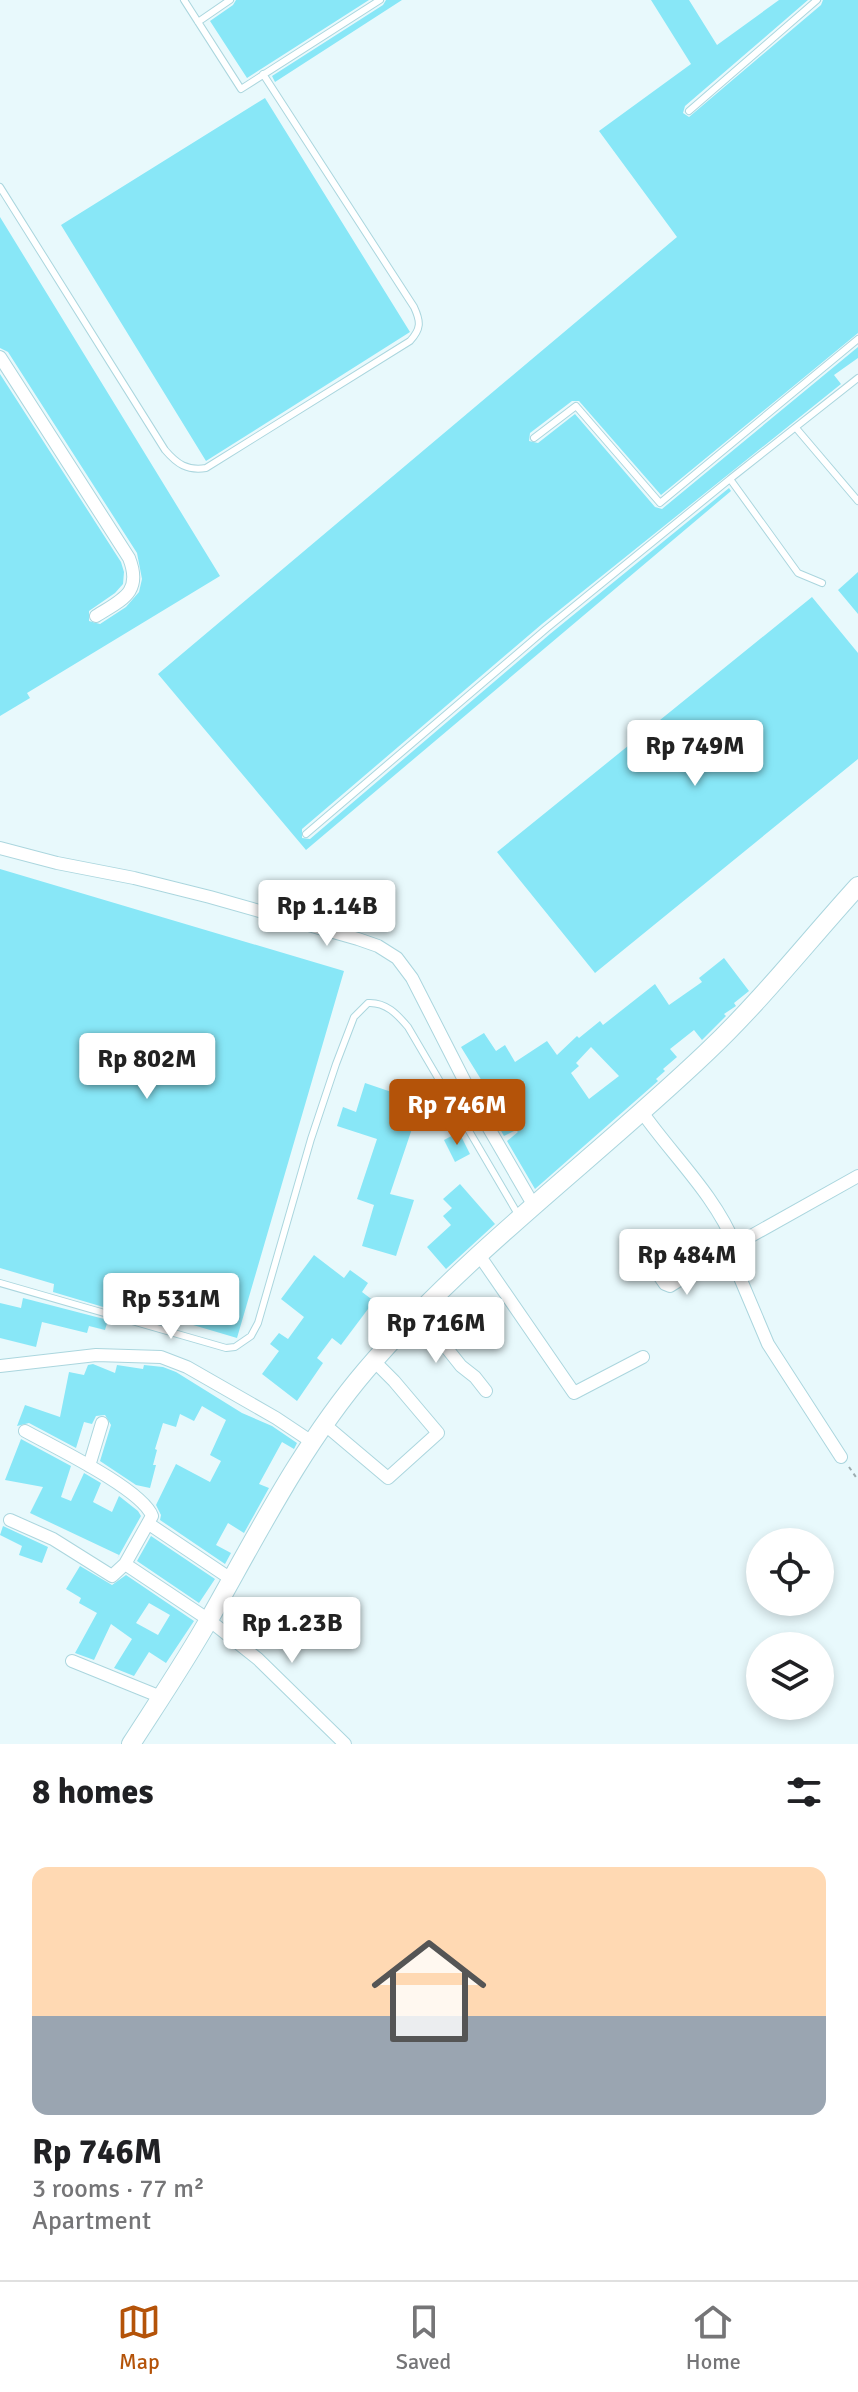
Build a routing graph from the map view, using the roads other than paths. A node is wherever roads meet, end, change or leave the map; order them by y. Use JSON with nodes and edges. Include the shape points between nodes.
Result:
{"nodes":[{"id":1,"x":184,"y":0,"type":"edge"},
{"id":2,"x":230,"y":0,"type":"edge"},
{"id":3,"x":380,"y":0,"type":"edge"},
{"id":4,"x":817,"y":0,"type":"edge"},
{"id":5,"x":198,"y":22,"type":"junction"},
{"id":6,"x":263,"y":74,"type":"junction"},
{"id":7,"x":689,"y":111,"type":"dead end"},
{"id":8,"x":0,"y":187,"type":"edge"},
{"id":9,"x":858,"y":339,"type":"edge"},
{"id":10,"x":0,"y":357,"type":"edge"},
{"id":11,"x":858,"y":378,"type":"edge"},
{"id":12,"x":796,"y":428,"type":"junction"},
{"id":13,"x":534,"y":438,"type":"dead end"},
{"id":14,"x":730,"y":479,"type":"junction"},
{"id":15,"x":858,"y":501,"type":"edge"},
{"id":16,"x":822,"y":583,"type":"dead end"},
{"id":17,"x":96,"y":616,"type":"dead end"},
{"id":18,"x":306,"y":834,"type":"dead end"},
{"id":19,"x":0,"y":848,"type":"edge"},
{"id":20,"x":858,"y":887,"type":"edge"},
{"id":21,"x":642,"y":1112,"type":"junction"},
{"id":22,"x":858,"y":1176,"type":"edge"},
{"id":23,"x":528,"y":1213,"type":"junction"},
{"id":24,"x":735,"y":1245,"type":"junction"},
{"id":25,"x":479,"y":1255,"type":"junction"},
{"id":26,"x":649,"y":1261,"type":"dead end"},
{"id":27,"x":0,"y":1283,"type":"edge"},
{"id":28,"x":418,"y":1312,"type":"junction"},
{"id":29,"x":643,"y":1357,"type":"dead end"},
{"id":30,"x":374,"y":1361,"type":"junction"},
{"id":31,"x":0,"y":1366,"type":"edge"},
{"id":32,"x":486,"y":1391,"type":"dead end"},
{"id":33,"x":102,"y":1423,"type":"dead end"},
{"id":34,"x":324,"y":1424,"type":"junction"},
{"id":35,"x":25,"y":1431,"type":"dead end"},
{"id":36,"x":312,"y":1442,"type":"junction"},
{"id":37,"x":841,"y":1457,"type":"road end"},
{"id":38,"x":89,"y":1466,"type":"junction"},
{"id":39,"x":10,"y":1520,"type":"dead end"},
{"id":40,"x":149,"y":1524,"type":"junction"},
{"id":41,"x":125,"y":1564,"type":"junction"},
{"id":42,"x":231,"y":1579,"type":"junction"},
{"id":43,"x":209,"y":1620,"type":"junction"},
{"id":44,"x":72,"y":1661,"type":"dead end"},
{"id":45,"x":161,"y":1697,"type":"junction"},
{"id":46,"x":131,"y":1744,"type":"edge"},
{"id":47,"x":345,"y":1744,"type":"edge"}],
"edges":[{"from":1,"to":5,"type":"lane"},
{"from":2,"to":5,"type":"lane"},
{"from":3,"to":6,"type":"lane"},
{"from":4,"to":7,"type":"lane"},
{"from":5,"to":6,"type":"lane","via":[[241,89]]},
{"from":6,"to":8,"type":"lane","via":[[414,307],[419,328],[410,341],[206,468],[185,467],[165,450]]},
{"from":9,"to":13,"type":"lane","via":[[660,503],[576,406]]},
{"from":10,"to":17,"type":"street","via":[[135,572],[132,589]]},
{"from":11,"to":12,"type":"lane"},
{"from":12,"to":14,"type":"lane"},
{"from":12,"to":15,"type":"lane"},
{"from":14,"to":16,"type":"lane","via":[[798,573]]},
{"from":14,"to":18,"type":"lane"},
{"from":19,"to":23,"type":"street","via":[[210,897],[387,951],[412,978]]},
{"from":20,"to":21,"type":"main road","via":[[709,1050]]},
{"from":21,"to":23,"type":"main road"},
{"from":21,"to":24,"type":"street","via":[[704,1192]]},
{"from":22,"to":24,"type":"street"},
{"from":23,"to":25,"type":"main road"},
{"from":23,"to":27,"type":"lane","via":[[501,1190],[408,1027],[387,1006],[368,1003],[354,1017],[336,1064],[251,1336],[226,1348]]},
{"from":24,"to":26,"type":"street","via":[[670,1286]]},
{"from":24,"to":37,"type":"street","via":[[738,1273],[768,1344]]},
{"from":25,"to":28,"type":"main road"},
{"from":25,"to":29,"type":"street","via":[[571,1392]]},
{"from":28,"to":30,"type":"main road"},
{"from":28,"to":32,"type":"street"},
{"from":30,"to":34,"type":"main road"},
{"from":30,"to":34,"type":"street","via":[[438,1433],[388,1478]]},
{"from":31,"to":36,"type":"street","via":[[96,1355],[161,1357],[187,1367]]},
{"from":33,"to":38,"type":"street"},
{"from":34,"to":36,"type":"main road"},
{"from":35,"to":38,"type":"street"},
{"from":36,"to":42,"type":"main road"},
{"from":38,"to":40,"type":"street","via":[[147,1505]]},
{"from":39,"to":41,"type":"street","via":[[53,1539],[112,1576]]},
{"from":40,"to":41,"type":"street"},
{"from":40,"to":42,"type":"street"},
{"from":41,"to":43,"type":"street"},
{"from":42,"to":43,"type":"main road"},
{"from":43,"to":45,"type":"main road"},
{"from":43,"to":47,"type":"street","via":[[290,1688]]},
{"from":44,"to":45,"type":"street"},
{"from":45,"to":46,"type":"main road"}]}
